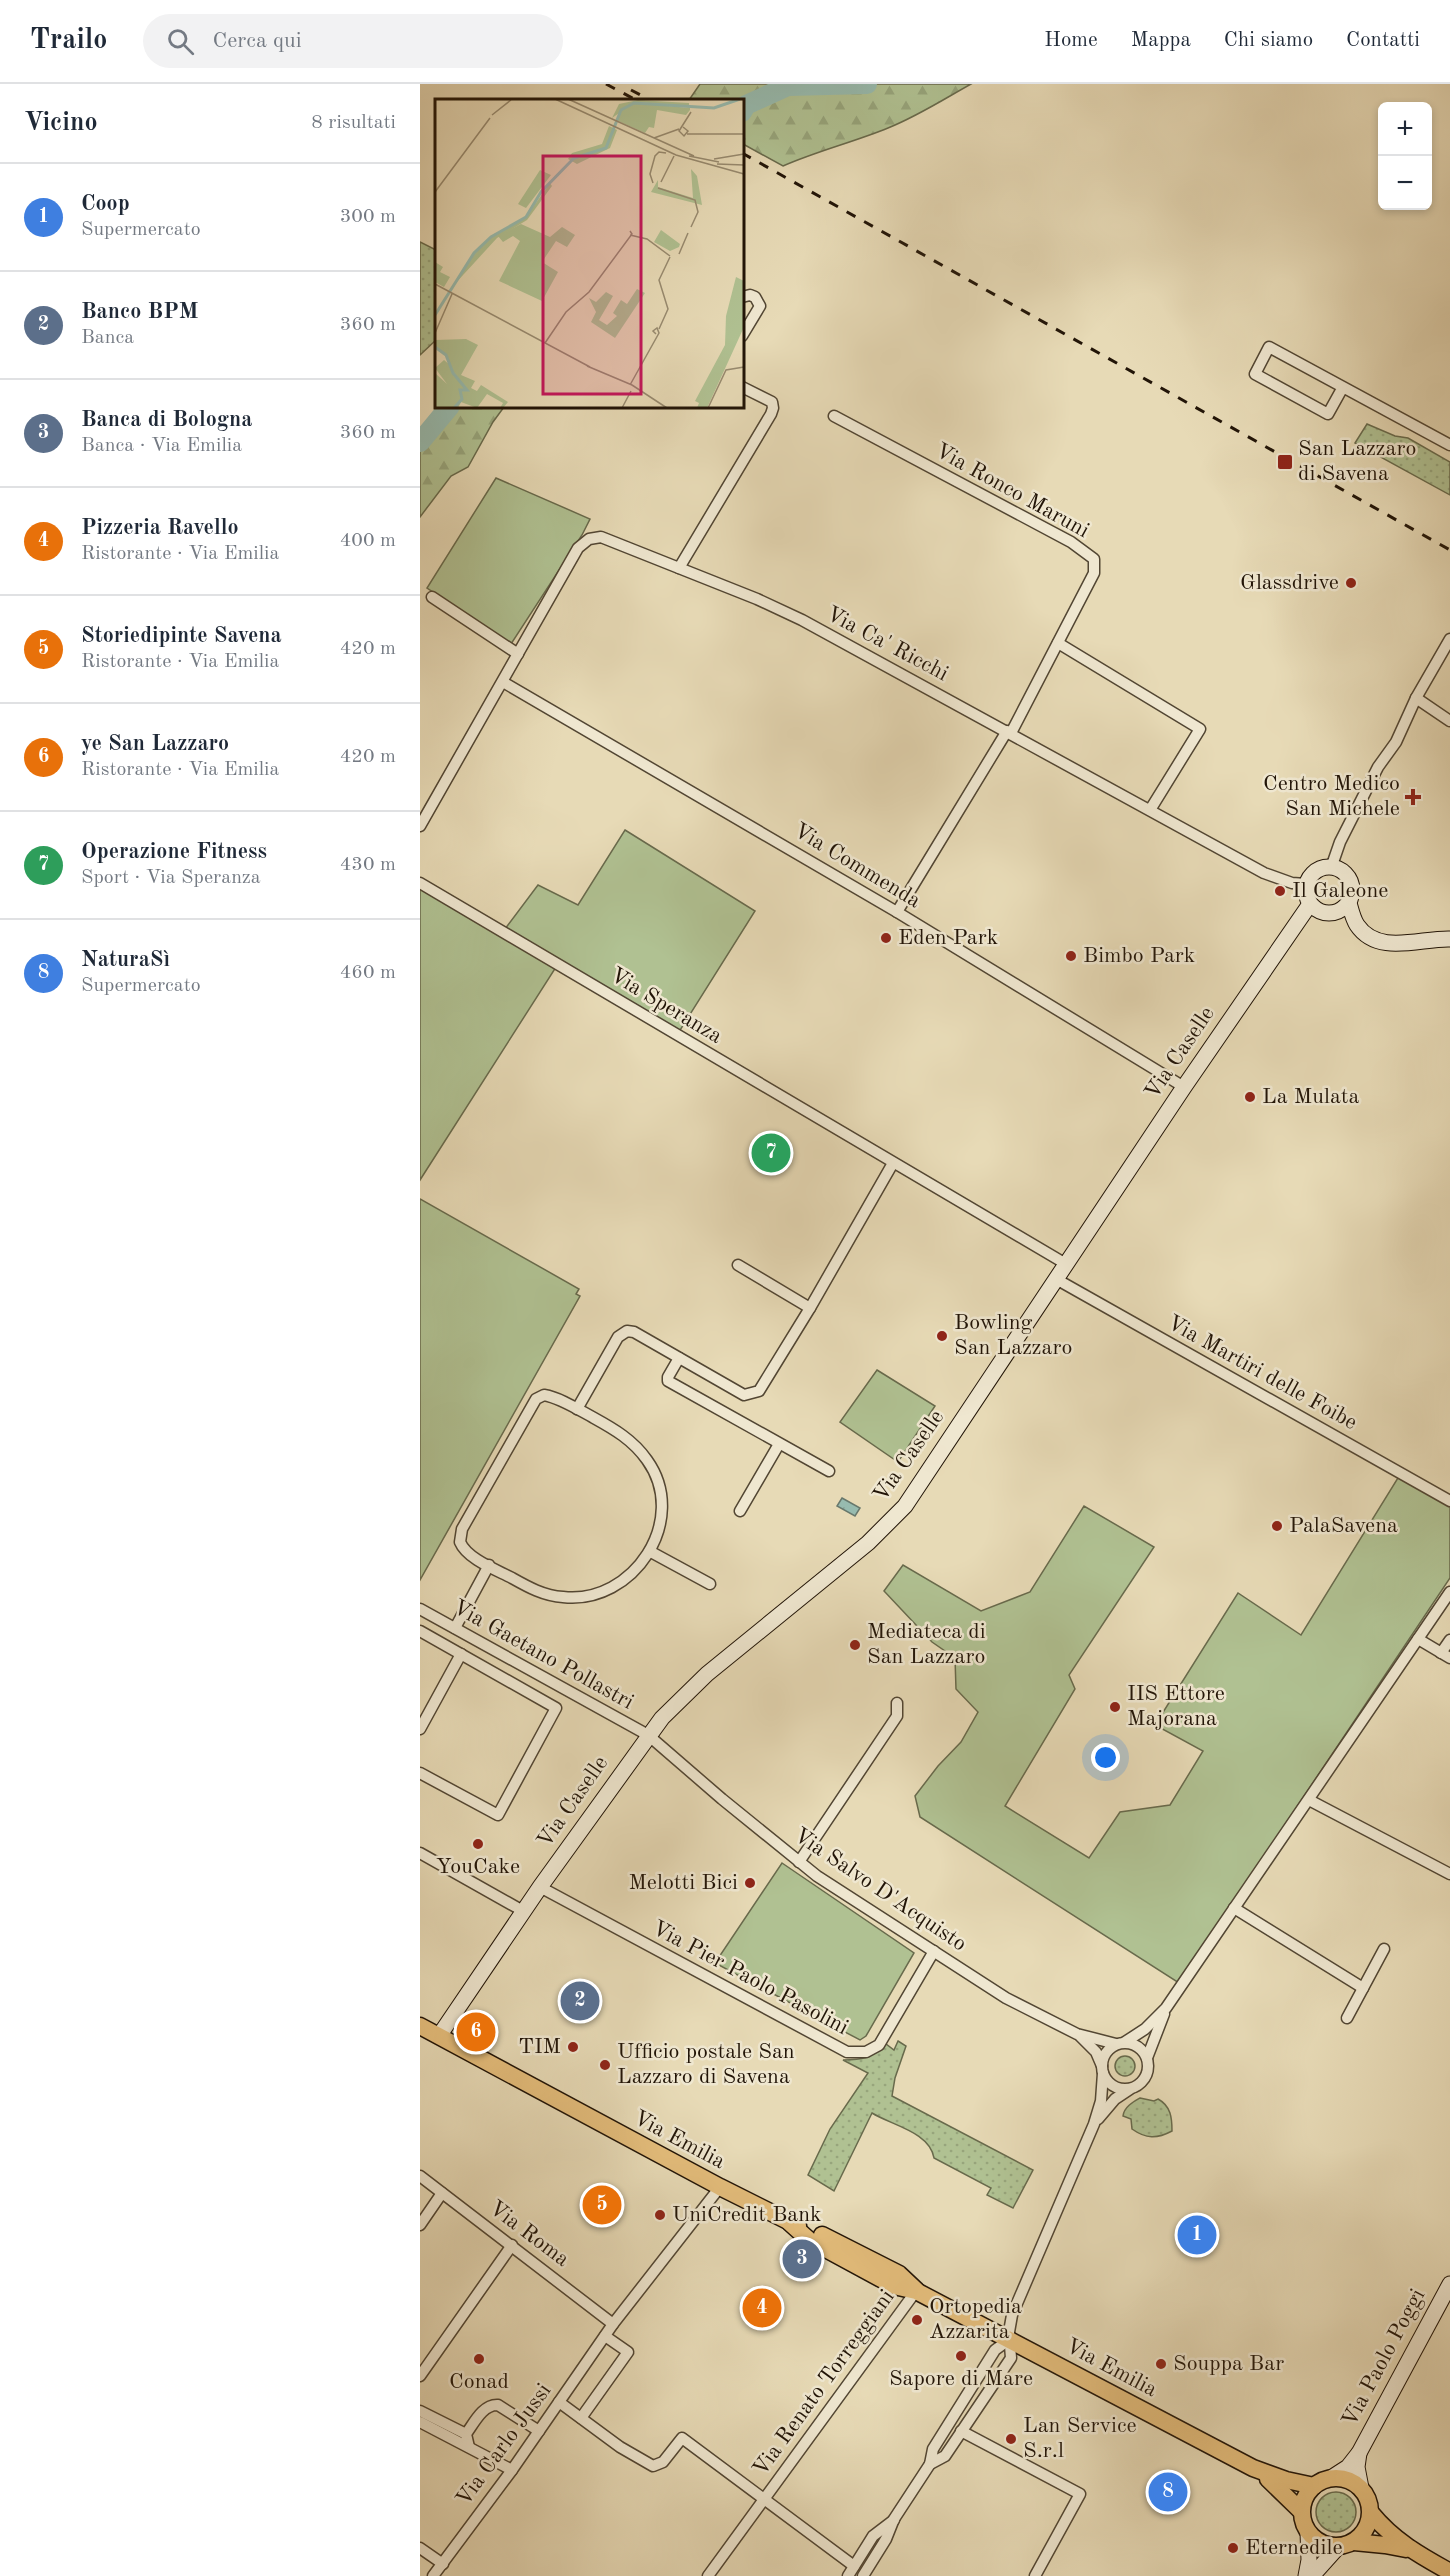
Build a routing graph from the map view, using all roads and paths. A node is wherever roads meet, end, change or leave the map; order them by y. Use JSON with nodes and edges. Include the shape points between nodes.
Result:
{"nodes":[{"id":1,"x":744,"y":296,"type":"edge"},
{"id":2,"x":744,"y":333,"type":"edge"},
{"id":3,"x":1343,"y":387,"type":"junction"},
{"id":4,"x":744,"y":388,"type":"edge"},
{"id":5,"x":834,"y":416,"type":"dead end"},
{"id":6,"x":1450,"y":445,"type":"edge"},
{"id":7,"x":680,"y":568,"type":"junction"},
{"id":8,"x":432,"y":597,"type":"dead end"},
{"id":9,"x":1450,"y":639,"type":"edge"},
{"id":10,"x":1058,"y":643,"type":"junction"},
{"id":11,"x":518,"y":654,"type":"junction"},
{"id":12,"x":503,"y":682,"type":"junction"},
{"id":13,"x":1416,"y":698,"type":"junction"},
{"id":14,"x":1450,"y":721,"type":"edge"},
{"id":15,"x":1009,"y":732,"type":"junction"},
{"id":16,"x":1150,"y":810,"type":"junction"},
{"id":17,"x":420,"y":826,"type":"edge"},
{"id":18,"x":1331,"y":868,"type":"junction"},
{"id":19,"x":420,"y":883,"type":"edge"},
{"id":20,"x":1306,"y":884,"type":"junction"},
{"id":21,"x":1349,"y":903,"type":"junction"},
{"id":22,"x":1310,"y":904,"type":"junction"},
{"id":23,"x":897,"y":912,"type":"junction"},
{"id":24,"x":1329,"y":912,"type":"junction"},
{"id":25,"x":1357,"y":924,"type":"junction"},
{"id":26,"x":1450,"y":939,"type":"edge"},
{"id":27,"x":1184,"y":1087,"type":"junction"},
{"id":28,"x":893,"y":1163,"type":"junction"},
{"id":29,"x":1066,"y":1264,"type":"junction"},
{"id":30,"x":738,"y":1265,"type":"dead end"},
{"id":31,"x":1056,"y":1279,"type":"junction"},
{"id":32,"x":810,"y":1308,"type":"junction"},
{"id":33,"x":679,"y":1358,"type":"junction"},
{"id":34,"x":577,"y":1409,"type":"junction"},
{"id":35,"x":779,"y":1444,"type":"junction"},
{"id":36,"x":829,"y":1472,"type":"dead end"},
{"id":37,"x":1450,"y":1501,"type":"edge"},
{"id":38,"x":740,"y":1511,"type":"dead end"},
{"id":39,"x":651,"y":1552,"type":"junction"},
{"id":40,"x":489,"y":1565,"type":"junction"},
{"id":41,"x":711,"y":1584,"type":"dead end"},
{"id":42,"x":1450,"y":1592,"type":"edge"},
{"id":43,"x":420,"y":1609,"type":"edge"},
{"id":44,"x":455,"y":1629,"type":"junction"},
{"id":45,"x":420,"y":1631,"type":"edge"},
{"id":46,"x":1418,"y":1640,"type":"junction"},
{"id":47,"x":1450,"y":1640,"type":"edge"},
{"id":48,"x":461,"y":1654,"type":"junction"},
{"id":49,"x":1446,"y":1655,"type":"edge"},
{"id":50,"x":897,"y":1703,"type":"dead end"},
{"id":51,"x":420,"y":1729,"type":"edge"},
{"id":52,"x":648,"y":1735,"type":"junction"},
{"id":53,"x":420,"y":1773,"type":"edge"},
{"id":54,"x":1309,"y":1800,"type":"junction"},
{"id":55,"x":420,"y":1853,"type":"edge"},
{"id":56,"x":799,"y":1862,"type":"junction"},
{"id":57,"x":1450,"y":1874,"type":"edge"},
{"id":58,"x":540,"y":1887,"type":"junction"},
{"id":59,"x":1234,"y":1908,"type":"junction"},
{"id":60,"x":523,"y":1911,"type":"junction"},
{"id":61,"x":1384,"y":1949,"type":"dead end"},
{"id":62,"x":934,"y":1951,"type":"junction"},
{"id":63,"x":1363,"y":1988,"type":"junction"},
{"id":64,"x":1166,"y":2008,"type":"junction"},
{"id":65,"x":1347,"y":2018,"type":"dead end"},
{"id":66,"x":420,"y":2026,"type":"edge"},
{"id":67,"x":1077,"y":2034,"type":"junction"},
{"id":68,"x":439,"y":2036,"type":"junction"},
{"id":69,"x":1120,"y":2043,"type":"junction"},
{"id":70,"x":1147,"y":2058,"type":"junction"},
{"id":71,"x":1102,"y":2070,"type":"junction"},
{"id":72,"x":1131,"y":2088,"type":"junction"},
{"id":73,"x":1094,"y":2124,"type":"junction"},
{"id":74,"x":420,"y":2176,"type":"edge"},
{"id":75,"x":720,"y":2187,"type":"junction"},
{"id":76,"x":442,"y":2193,"type":"junction"},
{"id":77,"x":420,"y":2225,"type":"edge"},
{"id":78,"x":512,"y":2245,"type":"junction"},
{"id":79,"x":1450,"y":2284,"type":"edge"},
{"id":80,"x":916,"y":2291,"type":"junction"},
{"id":81,"x":614,"y":2324,"type":"junction"},
{"id":82,"x":605,"y":2336,"type":"junction"},
{"id":83,"x":1010,"y":2339,"type":"junction"},
{"id":84,"x":420,"y":2376,"type":"edge"},
{"id":85,"x":559,"y":2402,"type":"junction"},
{"id":86,"x":420,"y":2411,"type":"edge"},
{"id":87,"x":581,"y":2418,"type":"junction"},
{"id":88,"x":420,"y":2422,"type":"edge"},
{"id":89,"x":539,"y":2431,"type":"junction"},
{"id":90,"x":961,"y":2431,"type":"junction"},
{"id":91,"x":466,"y":2434,"type":"junction"},
{"id":92,"x":469,"y":2447,"type":"junction"},
{"id":93,"x":1359,"y":2453,"type":"junction"},
{"id":94,"x":930,"y":2464,"type":"junction"},
{"id":95,"x":1253,"y":2468,"type":"junction"},
{"id":96,"x":512,"y":2470,"type":"junction"},
{"id":97,"x":1331,"y":2478,"type":"junction"},
{"id":98,"x":1314,"y":2486,"type":"junction"},
{"id":99,"x":1361,"y":2488,"type":"junction"},
{"id":100,"x":764,"y":2499,"type":"junction"},
{"id":101,"x":1301,"y":2511,"type":"junction"},
{"id":102,"x":1371,"y":2512,"type":"junction"},
{"id":103,"x":894,"y":2519,"type":"junction"},
{"id":104,"x":1308,"y":2532,"type":"junction"},
{"id":105,"x":1346,"y":2544,"type":"junction"},
{"id":106,"x":420,"y":2548,"type":"edge"},
{"id":107,"x":1409,"y":2550,"type":"junction"},
{"id":108,"x":443,"y":2564,"type":"junction"},
{"id":109,"x":854,"y":2566,"type":"junction"},
{"id":110,"x":1450,"y":2572,"type":"edge"},
{"id":111,"x":433,"y":2576,"type":"edge"},
{"id":112,"x":708,"y":2576,"type":"edge"},
{"id":113,"x":848,"y":2576,"type":"edge"},
{"id":114,"x":863,"y":2576,"type":"edge"},
{"id":115,"x":1035,"y":2576,"type":"edge"},
{"id":116,"x":1306,"y":2576,"type":"edge"},
{"id":117,"x":1312,"y":2576,"type":"edge"}],
"edges":[{"from":1,"to":2,"type":"street","via":[[755,297],[760,306]]},
{"from":3,"to":3,"type":"street","via":[[1269,347],[1255,374],[1328,414]]},
{"from":3,"to":6,"type":"street"},
{"from":4,"to":7,"type":"street","via":[[772,402],[771,414]]},
{"from":5,"to":10,"type":"street","name":"Via Ronco Maruni","via":[[1094,559],[1094,573]]},
{"from":7,"to":11,"type":"street","name":"Via Ca' Ricchi","via":[[609,538],[593,537],[578,548]]},
{"from":7,"to":15,"type":"street","name":"Via Ca' Ricchi","via":[[802,621]]},
{"from":8,"to":11,"type":"street"},
{"from":9,"to":13,"type":"street"},
{"from":10,"to":15,"type":"street","name":"Via Ronco Maruni"},
{"from":10,"to":16,"type":"street","via":[[1200,729]]},
{"from":11,"to":12,"type":"street"},
{"from":12,"to":17,"type":"street"},
{"from":12,"to":23,"type":"street","name":"Via Commenda"},
{"from":13,"to":14,"type":"street"},
{"from":13,"to":18,"type":"street","via":[[1396,742],[1354,814]]},
{"from":15,"to":16,"type":"street","name":"Via Ca' Ricchi"},
{"from":15,"to":23,"type":"street","name":"Via Ronco Maruni"},
{"from":16,"to":20,"type":"street","name":"Via Ca' Ricchi","via":[[1264,873]]},
{"from":18,"to":20,"type":"street","via":[[1314,874]]},
{"from":18,"to":21,"type":"street","via":[[1348,877],[1352,884]]},
{"from":19,"to":28,"type":"street","name":"Via Speranza"},
{"from":20,"to":22,"type":"street"},
{"from":21,"to":24,"type":"street"},
{"from":21,"to":25,"type":"street"},
{"from":22,"to":24,"type":"street","via":[[1320,912]]},
{"from":22,"to":27,"type":"street","name":"Via Caselle"},
{"from":23,"to":27,"type":"street","name":"Via Commenda"},
{"from":24,"to":25,"type":"street"},
{"from":25,"to":26,"type":"street","via":[[1369,938],[1387,943]]},
{"from":27,"to":29,"type":"street","name":"Via Caselle"},
{"from":28,"to":29,"type":"street","name":"Via Speranza"},
{"from":28,"to":32,"type":"street"},
{"from":29,"to":31,"type":"street","name":"Via Caselle"},
{"from":30,"to":32,"type":"street"},
{"from":31,"to":37,"type":"street","name":"Via Martiri delle Foibe"},
{"from":31,"to":52,"type":"street","name":"Via Caselle","via":[[896,1516],[694,1685]]},
{"from":32,"to":33,"type":"street","via":[[765,1384],[752,1395],[744,1395]]},
{"from":33,"to":34,"type":"street","via":[[634,1332],[622,1332]]},
{"from":33,"to":35,"type":"street","via":[[668,1381]]},
{"from":34,"to":39,"type":"street","via":[[624,1436],[651,1466],[662,1508]]},
{"from":34,"to":40,"type":"street","via":[[550,1396],[536,1399],[471,1514],[460,1542],[466,1551]]},
{"from":35,"to":36,"type":"street"},
{"from":35,"to":38,"type":"street"},
{"from":39,"to":40,"type":"street","via":[[621,1583],[602,1593],[574,1598],[541,1592]]},
{"from":39,"to":41,"type":"street"},
{"from":40,"to":44,"type":"street"},
{"from":42,"to":46,"type":"street"},
{"from":43,"to":44,"type":"street","name":"Via Gaetano Pollastri"},
{"from":44,"to":52,"type":"street","name":"Via Gaetano Pollastri"},
{"from":45,"to":48,"type":"street"},
{"from":46,"to":49,"type":"street"},
{"from":46,"to":54,"type":"street"},
{"from":47,"to":49,"type":"street"},
{"from":48,"to":51,"type":"street"},
{"from":48,"to":53,"type":"street","via":[[556,1708],[498,1815]]},
{"from":50,"to":56,"type":"street","via":[[897,1716]]},
{"from":52,"to":56,"type":"street","name":"Via Salvo D'Acquisto"},
{"from":52,"to":58,"type":"street","name":"Via Caselle"},
{"from":54,"to":57,"type":"street"},
{"from":54,"to":59,"type":"street"},
{"from":55,"to":60,"type":"street"},
{"from":56,"to":62,"type":"street","name":"Via Salvo D'Acquisto"},
{"from":58,"to":60,"type":"street","name":"Via Caselle"},
{"from":58,"to":62,"type":"street","name":"Via Pier Paolo Pasolini","via":[[847,2052],[866,2052],[882,2041]]},
{"from":59,"to":63,"type":"street"},
{"from":59,"to":64,"type":"street"},
{"from":60,"to":68,"type":"street","name":"Via Caselle"},
{"from":61,"to":63,"type":"street"},
{"from":62,"to":67,"type":"street","name":"Via Salvo D'Acquisto","via":[[1006,1998]]},
{"from":63,"to":65,"type":"street"},
{"from":64,"to":69,"type":"street","via":[[1145,2029]]},
{"from":64,"to":70,"type":"street"},
{"from":66,"to":68,"type":"main road","name":"Via Emilia"},
{"from":67,"to":69,"type":"street"},
{"from":67,"to":71,"type":"street","via":[[1096,2052]]},
{"from":68,"to":75,"type":"main road","name":"Via Emilia"},
{"from":69,"to":70,"type":"street","via":[[1140,2048]]},
{"from":69,"to":71,"type":"street","via":[[1106,2053]]},
{"from":70,"to":72,"type":"street","via":[[1145,2078]]},
{"from":71,"to":72,"type":"street","via":[[1113,2085]]},
{"from":71,"to":73,"type":"street","via":[[1104,2084]]},
{"from":72,"to":73,"type":"street","via":[[1115,2099]]},
{"from":73,"to":83,"type":"street","via":[[1012,2315]]},
{"from":74,"to":76,"type":"street","name":"Via Roma"},
{"from":75,"to":80,"type":"main road","name":"Via Emilia","via":[[899,2274]]},
{"from":75,"to":81,"type":"street","name":"Via Carlo Jussi"},
{"from":76,"to":77,"type":"street"},
{"from":76,"to":78,"type":"street","name":"Via Roma"},
{"from":78,"to":81,"type":"street","name":"Via Roma"},
{"from":78,"to":84,"type":"street"},
{"from":79,"to":93,"type":"street","name":"Via Paolo Poggi"},
{"from":80,"to":83,"type":"main road","name":"Via Emilia"},
{"from":80,"to":100,"type":"street","name":"Via Renato Torreggiani"},
{"from":81,"to":82,"type":"street","name":"Via Carlo Jussi"},
{"from":82,"to":85,"type":"street","name":"Via Carlo Jussi"},
{"from":82,"to":87,"type":"street","name":"Via Carlo Jussi","via":[[628,2352]]},
{"from":83,"to":90,"type":"street","via":[[1011,2358]]},
{"from":83,"to":94,"type":"street","via":[[995,2350],[933,2450]]},
{"from":83,"to":95,"type":"main road","name":"Via Emilia"},
{"from":85,"to":87,"type":"street","name":"Via Renato Torreggiani"},
{"from":85,"to":89,"type":"street","name":"Via Carlo Jussi"},
{"from":86,"to":91,"type":"street"},
{"from":87,"to":100,"type":"street","name":"Via Renato Torreggiani","via":[[653,2466],[663,2462],[682,2438]]},
{"from":88,"to":92,"type":"street"},
{"from":89,"to":91,"type":"street","via":[[494,2405],[485,2409]]},
{"from":89,"to":96,"type":"street","name":"Via Carlo Jussi"},
{"from":90,"to":94,"type":"street","via":[[945,2456]]},
{"from":90,"to":115,"type":"street","via":[[1080,2494]]},
{"from":91,"to":92,"type":"street"},
{"from":92,"to":96,"type":"street"},
{"from":93,"to":97,"type":"street","name":"Via Paolo Poggi","via":[[1348,2467]]},
{"from":93,"to":99,"type":"street","name":"Via Paolo Poggi"},
{"from":94,"to":103,"type":"street"},
{"from":95,"to":98,"type":"main road","name":"Via Emilia"},
{"from":95,"to":101,"type":"main road","name":"Via Emilia","via":[[1281,2489]]},
{"from":96,"to":108,"type":"street","name":"Via Carlo Jussi"},
{"from":97,"to":98,"type":"main road"},
{"from":97,"to":99,"type":"main road","via":[[1347,2480]]},
{"from":98,"to":101,"type":"main road"},
{"from":99,"to":102,"type":"main road"},
{"from":100,"to":109,"type":"street","name":"Via Renato Torreggiani"},
{"from":100,"to":112,"type":"street","name":"Via Renato Torreggiani"},
{"from":101,"to":104,"type":"main road"},
{"from":102,"to":105,"type":"main road","via":[[1366,2530]]},
{"from":102,"to":107,"type":"main road"},
{"from":103,"to":109,"type":"street","via":[[873,2536]]},
{"from":103,"to":114,"type":"street"},
{"from":104,"to":105,"type":"main road","via":[[1322,2544]]},
{"from":104,"to":116,"type":"street"},
{"from":105,"to":107,"type":"main road","via":[[1385,2544]]},
{"from":105,"to":117,"type":"street"},
{"from":106,"to":108,"type":"street"},
{"from":107,"to":110,"type":"main road"},
{"from":108,"to":111,"type":"street","name":"Via Carlo Jussi"},
{"from":109,"to":113,"type":"street"}]}
